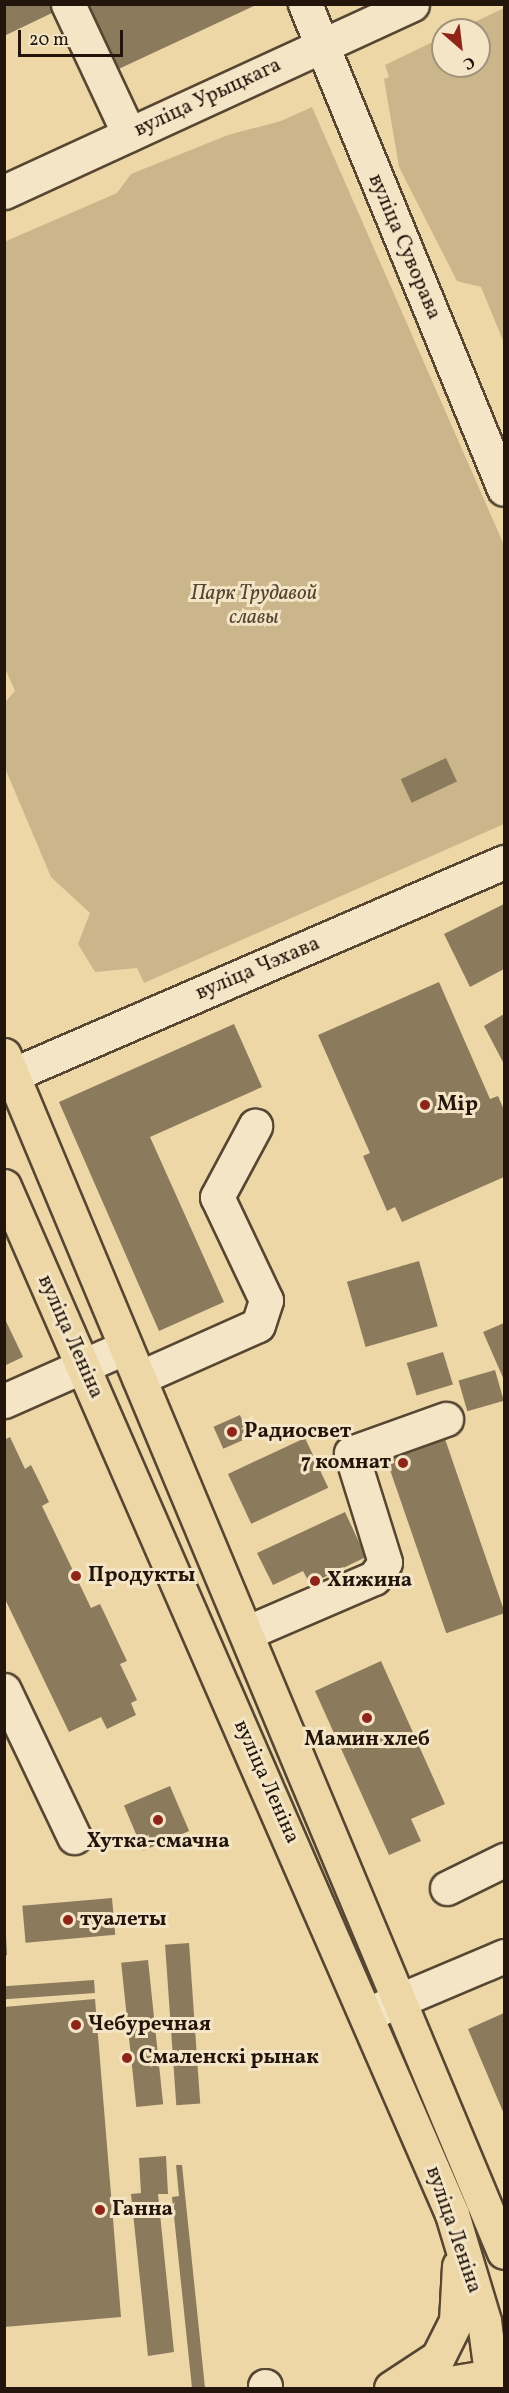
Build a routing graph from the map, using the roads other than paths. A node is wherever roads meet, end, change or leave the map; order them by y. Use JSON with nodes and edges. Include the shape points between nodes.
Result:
{"nodes":[{"id":1,"x":68,"y":4,"type":"edge"},
{"id":2,"x":305,"y":4,"type":"edge"},
{"id":3,"x":412,"y":4,"type":"edge"},
{"id":4,"x":321,"y":46,"type":"junction"},
{"id":5,"x":129,"y":134,"type":"junction"},
{"id":6,"x":4,"y":192,"type":"edge"},
{"id":7,"x":504,"y":489,"type":"edge"},
{"id":8,"x":504,"y":862,"type":"edge"},
{"id":9,"x":7,"y":1069,"type":"edge"},
{"id":10,"x":255,"y":1126,"type":"dead end"},
{"id":11,"x":4,"y":1186,"type":"edge"},
{"id":12,"x":126,"y":1347,"type":"junction"},
{"id":13,"x":83,"y":1366,"type":"junction"},
{"id":14,"x":140,"y":1378,"type":"junction"},
{"id":15,"x":4,"y":1401,"type":"edge"},
{"id":16,"x":446,"y":1419,"type":"dead end"},
{"id":17,"x":246,"y":1634,"type":"junction"},
{"id":18,"x":4,"y":1690,"type":"edge"},
{"id":19,"x":74,"y":1837,"type":"dead end"},
{"id":20,"x":504,"y":1860,"type":"edge"},
{"id":21,"x":447,"y":1888,"type":"dead end"},
{"id":22,"x":504,"y":1956,"type":"edge"},
{"id":23,"x":400,"y":2000,"type":"junction"},
{"id":24,"x":367,"y":2014,"type":"junction"},
{"id":25,"x":452,"y":2214,"type":"junction"},
{"id":26,"x":504,"y":2252,"type":"edge"},
{"id":27,"x":497,"y":2379,"type":"edge"},
{"id":28,"x":391,"y":2388,"type":"edge"},
{"id":29,"x":419,"y":2388,"type":"edge"}],
"edges":[{"from":1,"to":5,"type":"street"},
{"from":2,"to":4,"type":"street","name":"вуліца Суворава"},
{"from":3,"to":4,"type":"street","name":"вуліца Урыцкага"},
{"from":4,"to":5,"type":"street","name":"вуліца Урыцкага"},
{"from":4,"to":7,"type":"street","name":"вуліца Суворава"},
{"from":5,"to":6,"type":"street","name":"вуліца Урыцкага"},
{"from":8,"to":9,"type":"street","name":"вуліца Чэхава"},
{"from":9,"to":12,"type":"main road","name":"вуліца Леніна"},
{"from":10,"to":14,"type":"street","via":[[217,1197],[266,1300],[258,1325]]},
{"from":11,"to":13,"type":"main road","name":"вуліца Леніна"},
{"from":12,"to":13,"type":"street"},
{"from":12,"to":14,"type":"main road","name":"вуліца Леніна"},
{"from":13,"to":15,"type":"street"},
{"from":13,"to":24,"type":"main road","name":"вуліца Леніна"},
{"from":14,"to":17,"type":"main road","name":"вуліца Леніна"},
{"from":16,"to":17,"type":"street","via":[[351,1453],[385,1562],[375,1578]]},
{"from":17,"to":23,"type":"main road","name":"вуліца Леніна"},
{"from":18,"to":19,"type":"street"},
{"from":20,"to":21,"type":"street"},
{"from":22,"to":23,"type":"street"},
{"from":23,"to":24,"type":"street"},
{"from":23,"to":26,"type":"main road","name":"вуліца Леніна"},
{"from":24,"to":25,"type":"main road","name":"вуліца Леніна"},
{"from":25,"to":27,"type":"main road","name":"вуліца Леніна"},
{"from":25,"to":28,"type":"main road","via":[[461,2283],[456,2321],[438,2357]]},
{"from":27,"to":29,"type":"main road"}]}
